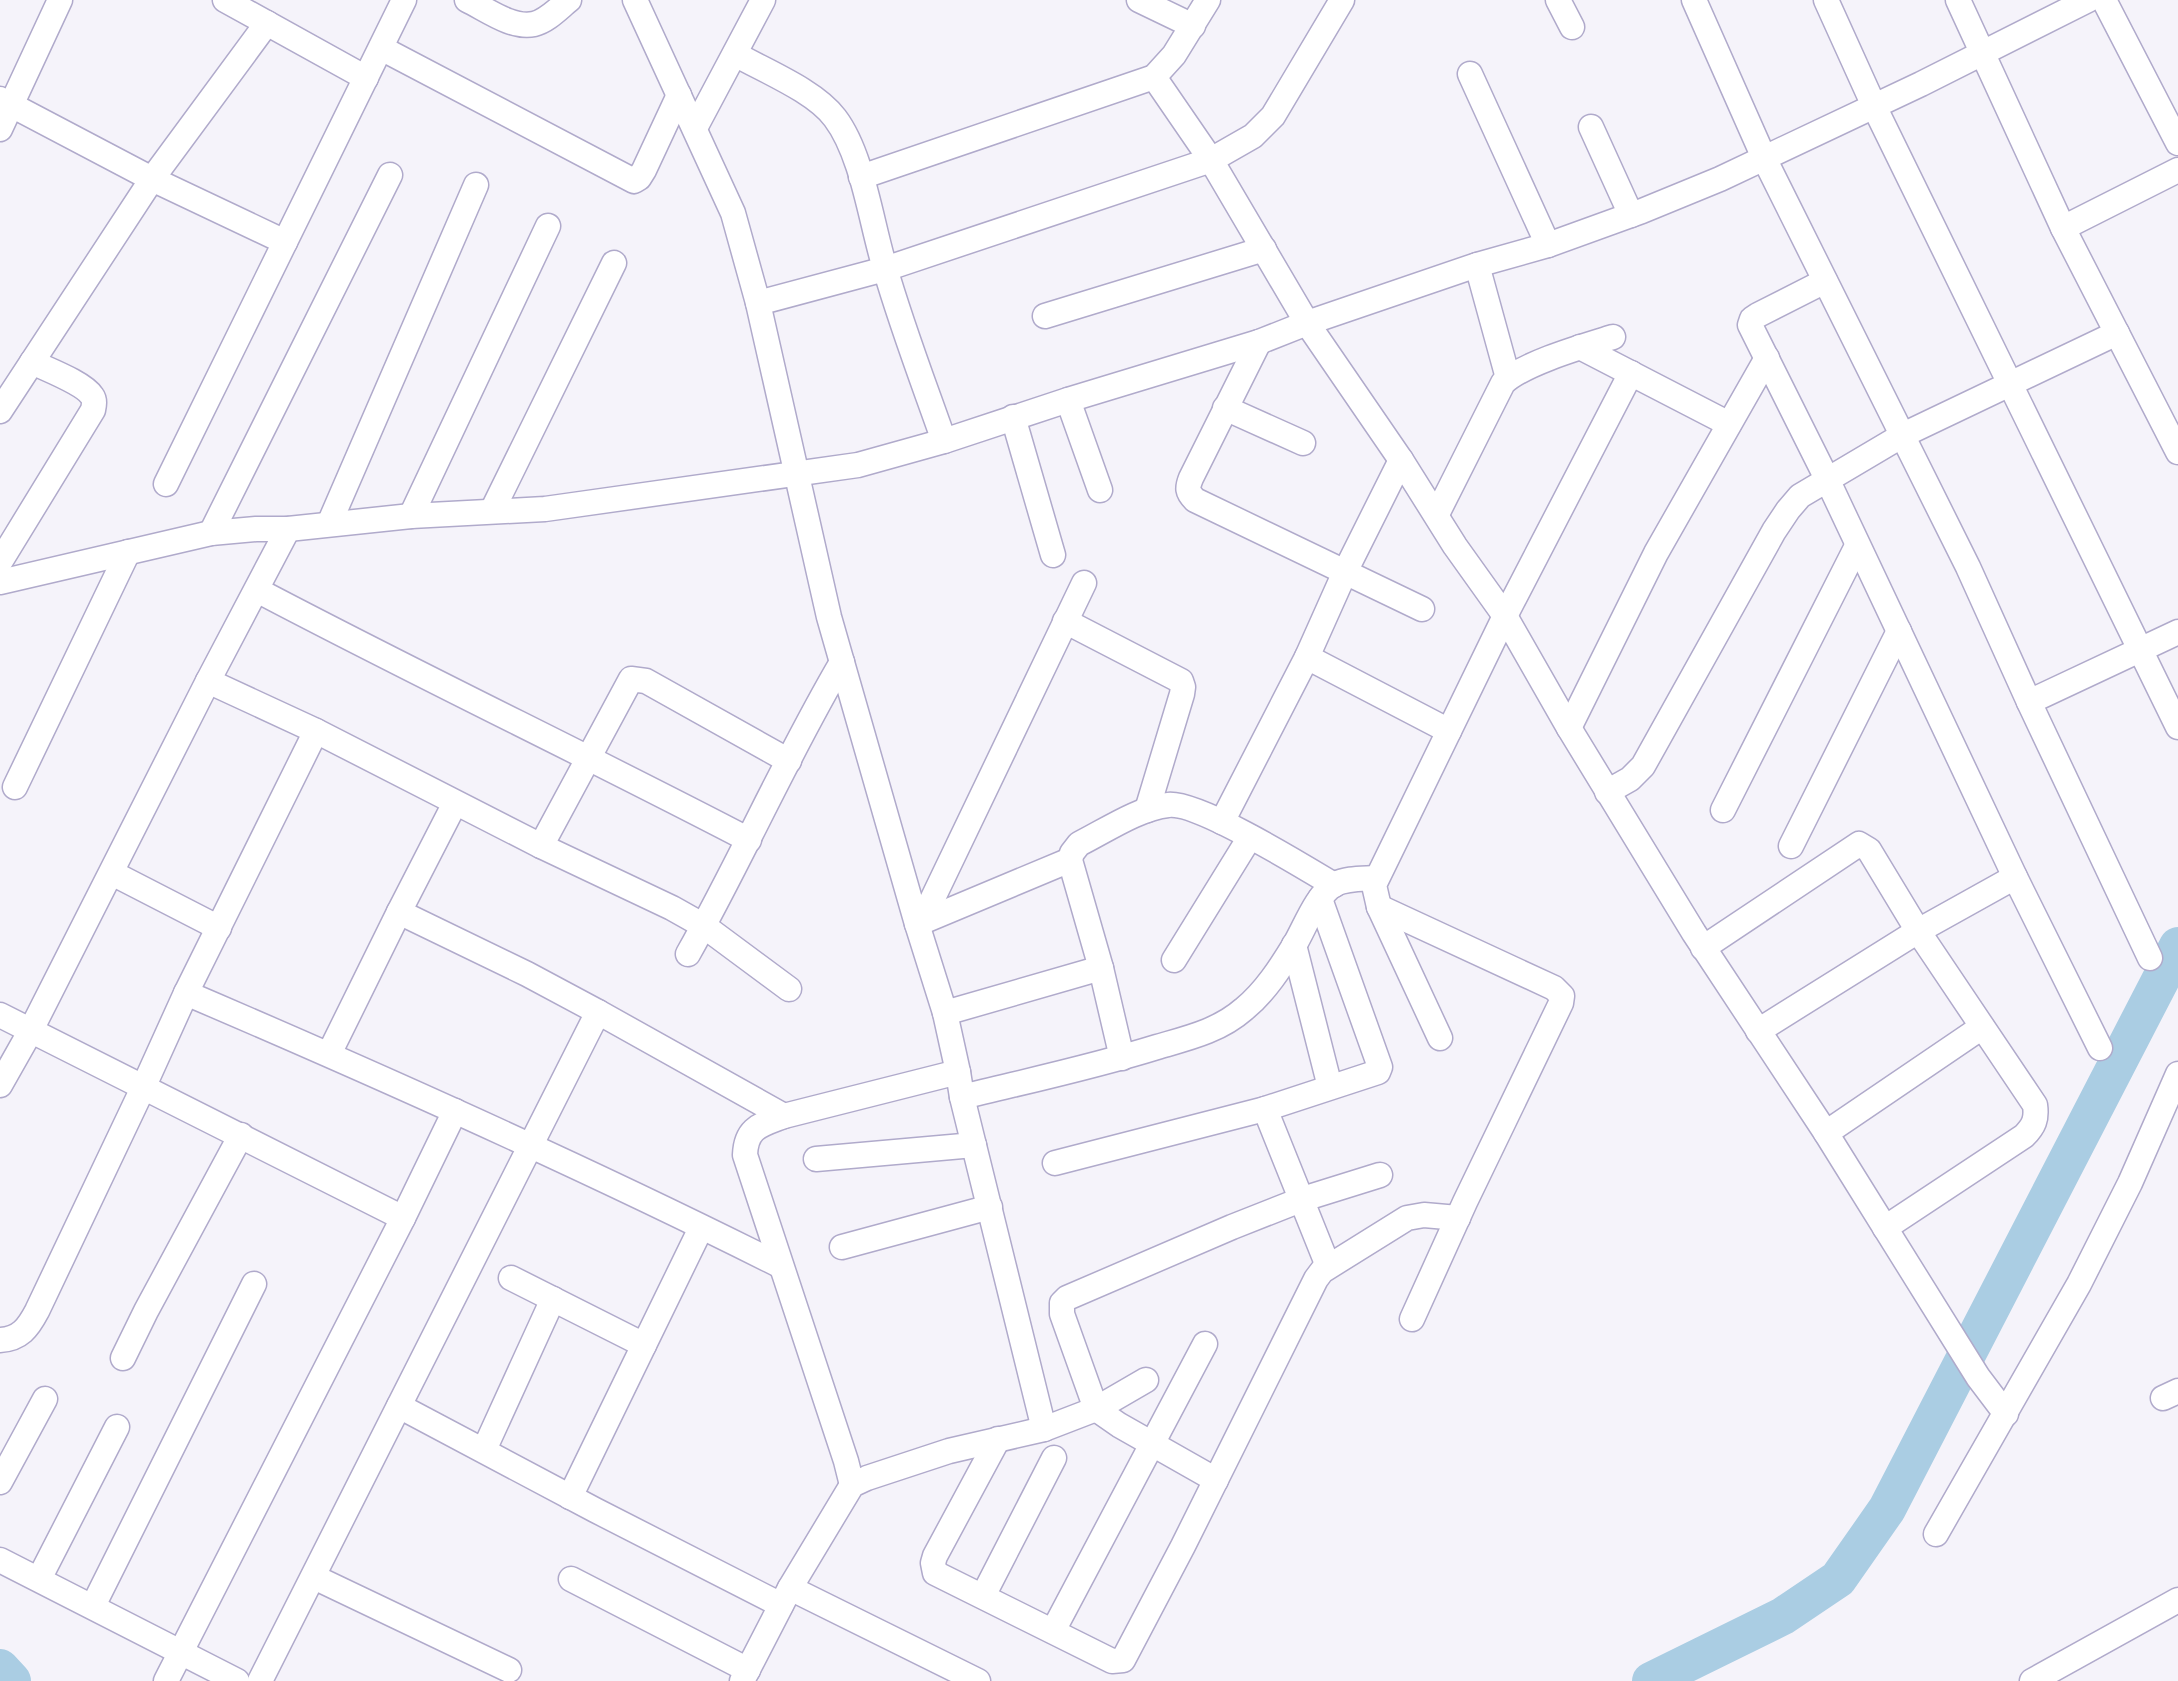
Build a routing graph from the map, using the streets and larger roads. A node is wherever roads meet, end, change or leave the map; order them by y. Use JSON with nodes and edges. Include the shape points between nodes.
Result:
{"nodes":[{"id":1,"x":60,"y":0,"type":"edge"},
{"id":2,"x":225,"y":0,"type":"edge"},
{"id":3,"x":404,"y":0,"type":"edge"},
{"id":4,"x":467,"y":0,"type":"edge"},
{"id":5,"x":569,"y":0,"type":"edge"},
{"id":6,"x":635,"y":0,"type":"edge"},
{"id":7,"x":763,"y":0,"type":"edge"},
{"id":8,"x":1140,"y":0,"type":"edge"},
{"id":9,"x":1208,"y":0,"type":"edge"},
{"id":10,"x":1341,"y":0,"type":"edge"},
{"id":11,"x":1558,"y":0,"type":"edge"},
{"id":12,"x":1694,"y":0,"type":"edge"},
{"id":13,"x":1826,"y":0,"type":"edge"},
{"id":14,"x":1958,"y":0,"type":"edge"},
{"id":15,"x":2088,"y":0,"type":"edge"},
{"id":16,"x":2104,"y":0,"type":"edge"},
{"id":17,"x":267,"y":23,"type":"junction"},
{"id":18,"x":1193,"y":26,"type":"junction"},
{"id":19,"x":1572,"y":27,"type":"dead end"},
{"id":20,"x":381,"y":48,"type":"junction"},
{"id":21,"x":1982,"y":53,"type":"junction"},
{"id":22,"x":735,"y":54,"type":"junction"},
{"id":23,"x":1470,"y":74,"type":"dead end"},
{"id":24,"x":1154,"y":77,"type":"junction"},
{"id":25,"x":366,"y":78,"type":"junction"},
{"id":26,"x":679,"y":96,"type":"junction"},
{"id":27,"x":6,"y":102,"type":"edge"},
{"id":28,"x":1874,"y":106,"type":"junction"},
{"id":29,"x":1591,"y":127,"type":"dead end"},
{"id":30,"x":695,"y":128,"type":"junction"},
{"id":31,"x":0,"y":129,"type":"edge"},
{"id":32,"x":2178,"y":143,"type":"edge"},
{"id":33,"x":1764,"y":158,"type":"junction"},
{"id":34,"x":1211,"y":160,"type":"junction"},
{"id":35,"x":2178,"y":170,"type":"edge"},
{"id":36,"x":390,"y":176,"type":"dead end"},
{"id":37,"x":861,"y":177,"type":"junction"},
{"id":38,"x":152,"y":178,"type":"junction"},
{"id":39,"x":476,"y":185,"type":"dead end"},
{"id":40,"x":1631,"y":215,"type":"junction"},
{"id":41,"x":548,"y":226,"type":"dead end"},
{"id":42,"x":2063,"y":228,"type":"junction"},
{"id":43,"x":285,"y":242,"type":"junction"},
{"id":44,"x":1548,"y":245,"type":"junction"},
{"id":45,"x":1264,"y":249,"type":"junction"},
{"id":46,"x":614,"y":263,"type":"dead end"},
{"id":47,"x":1477,"y":266,"type":"junction"},
{"id":48,"x":885,"y":269,"type":"junction"},
{"id":49,"x":1825,"y":281,"type":"junction"},
{"id":50,"x":758,"y":303,"type":"junction"},
{"id":51,"x":1044,"y":316,"type":"dead end"},
{"id":52,"x":1308,"y":323,"type":"junction"},
{"id":53,"x":2117,"y":333,"type":"junction"},
{"id":54,"x":1613,"y":337,"type":"dead end"},
{"id":55,"x":1259,"y":342,"type":"junction"},
{"id":56,"x":1580,"y":347,"type":"junction"},
{"id":57,"x":1767,"y":358,"type":"junction"},
{"id":58,"x":32,"y":362,"type":"junction"},
{"id":59,"x":1631,"y":373,"type":"junction"},
{"id":60,"x":1508,"y":378,"type":"junction"},
{"id":61,"x":2009,"y":384,"type":"junction"},
{"id":62,"x":1068,"y":400,"type":"junction"},
{"id":63,"x":1225,"y":408,"type":"junction"},
{"id":64,"x":0,"y":411,"type":"edge"},
{"id":65,"x":1013,"y":417,"type":"junction"},
{"id":66,"x":1729,"y":424,"type":"junction"},
{"id":67,"x":1903,"y":435,"type":"junction"},
{"id":68,"x":944,"y":441,"type":"junction"},
{"id":69,"x":1303,"y":443,"type":"dead end"},
{"id":70,"x":2177,"y":449,"type":"edge"},
{"id":71,"x":1401,"y":460,"type":"junction"},
{"id":72,"x":797,"y":475,"type":"junction"},
{"id":73,"x":1827,"y":479,"type":"junction"},
{"id":74,"x":166,"y":484,"type":"dead end"},
{"id":75,"x":1100,"y":490,"type":"dead end"},
{"id":76,"x":492,"y":511,"type":"junction"},
{"id":77,"x":1437,"y":514,"type":"junction"},
{"id":78,"x":411,"y":516,"type":"junction"},
{"id":79,"x":329,"y":524,"type":"junction"},
{"id":80,"x":288,"y":529,"type":"junction"},
{"id":81,"x":211,"y":533,"type":"junction"},
{"id":82,"x":1857,"y":546,"type":"junction"},
{"id":83,"x":128,"y":552,"type":"junction"},
{"id":84,"x":1053,"y":555,"type":"dead end"},
{"id":85,"x":0,"y":562,"type":"edge"},
{"id":86,"x":1345,"y":572,"type":"junction"},
{"id":87,"x":0,"y":582,"type":"edge"},
{"id":88,"x":1084,"y":583,"type":"dead end"},
{"id":89,"x":257,"y":590,"type":"junction"},
{"id":90,"x":1422,"y":609,"type":"dead end"},
{"id":91,"x":1504,"y":616,"type":"junction"},
{"id":92,"x":1065,"y":621,"type":"junction"},
{"id":93,"x":1899,"y":631,"type":"junction"},
{"id":94,"x":2178,"y":632,"type":"edge"},
{"id":95,"x":2139,"y":651,"type":"junction"},
{"id":96,"x":1307,"y":657,"type":"junction"},
{"id":97,"x":842,"y":662,"type":"junction"},
{"id":98,"x":208,"y":681,"type":"junction"},
{"id":99,"x":2029,"y":702,"type":"junction"},
{"id":100,"x":2178,"y":727,"type":"edge"},
{"id":101,"x":1569,"y":728,"type":"junction"},
{"id":102,"x":316,"y":731,"type":"junction"},
{"id":103,"x":1449,"y":731,"type":"junction"},
{"id":104,"x":588,"y":757,"type":"junction"},
{"id":105,"x":789,"y":761,"type":"junction"},
{"id":106,"x":15,"y":787,"type":"dead end"},
{"id":107,"x":1607,"y":792,"type":"junction"},
{"id":108,"x":455,"y":803,"type":"junction"},
{"id":109,"x":1147,"y":810,"type":"junction"},
{"id":110,"x":1723,"y":810,"type":"dead end"},
{"id":111,"x":1222,"y":822,"type":"junction"},
{"id":112,"x":1250,"y":837,"type":"junction"},
{"id":113,"x":749,"y":840,"type":"junction"},
{"id":114,"x":541,"y":846,"type":"junction"},
{"id":115,"x":1791,"y":846,"type":"dead end"},
{"id":116,"x":1070,"y":860,"type":"junction"},
{"id":117,"x":112,"y":873,"type":"junction"},
{"id":118,"x":2015,"y":877,"type":"junction"},
{"id":119,"x":1376,"y":879,"type":"junction"},
{"id":120,"x":1327,"y":892,"type":"junction"},
{"id":121,"x":1379,"y":907,"type":"junction"},
{"id":122,"x":399,"y":912,"type":"junction"},
{"id":123,"x":919,"y":923,"type":"junction"},
{"id":124,"x":704,"y":926,"type":"junction"},
{"id":125,"x":219,"y":928,"type":"junction"},
{"id":126,"x":1918,"y":931,"type":"junction"},
{"id":127,"x":1294,"y":945,"type":"junction"},
{"id":128,"x":1704,"y":948,"type":"junction"},
{"id":129,"x":688,"y":954,"type":"dead end"},
{"id":130,"x":2150,"y":958,"type":"dead end"},
{"id":131,"x":1174,"y":960,"type":"dead end"},
{"id":132,"x":1101,"y":968,"type":"junction"},
{"id":133,"x":789,"y":989,"type":"dead end"},
{"id":134,"x":186,"y":993,"type":"junction"},
{"id":135,"x":598,"y":1012,"type":"junction"},
{"id":136,"x":945,"y":1013,"type":"junction"},
{"id":137,"x":0,"y":1015,"type":"edge"},
{"id":138,"x":1982,"y":1027,"type":"junction"},
{"id":139,"x":1758,"y":1031,"type":"junction"},
{"id":140,"x":30,"y":1032,"type":"junction"},
{"id":141,"x":1440,"y":1038,"type":"dead end"},
{"id":142,"x":2100,"y":1048,"type":"dead end"},
{"id":143,"x":329,"y":1054,"type":"junction"},
{"id":144,"x":1122,"y":1058,"type":"junction"},
{"id":145,"x":958,"y":1072,"type":"junction"},
{"id":146,"x":2178,"y":1074,"type":"edge"},
{"id":147,"x":0,"y":1085,"type":"edge"},
{"id":148,"x":1330,"y":1087,"type":"junction"},
{"id":149,"x":143,"y":1088,"type":"junction"},
{"id":150,"x":962,"y":1097,"type":"junction"},
{"id":151,"x":1265,"y":1109,"type":"junction"},
{"id":152,"x":455,"y":1111,"type":"junction"},
{"id":153,"x":784,"y":1116,"type":"junction"},
{"id":154,"x":1826,"y":1132,"type":"junction"},
{"id":155,"x":241,"y":1135,"type":"junction"},
{"id":156,"x":974,"y":1144,"type":"junction"},
{"id":157,"x":531,"y":1145,"type":"junction"},
{"id":158,"x":816,"y":1159,"type":"dead end"},
{"id":159,"x":1055,"y":1163,"type":"dead end"},
{"id":160,"x":1380,"y":1175,"type":"dead end"},
{"id":161,"x":1303,"y":1199,"type":"junction"},
{"id":162,"x":990,"y":1207,"type":"junction"},
{"id":163,"x":403,"y":1218,"type":"junction"},
{"id":164,"x":1458,"y":1218,"type":"junction"},
{"id":165,"x":701,"y":1228,"type":"junction"},
{"id":166,"x":1885,"y":1228,"type":"junction"},
{"id":167,"x":842,"y":1247,"type":"dead end"},
{"id":168,"x":781,"y":1266,"type":"junction"},
{"id":169,"x":1328,"y":1266,"type":"junction"},
{"id":170,"x":511,"y":1278,"type":"dead end"},
{"id":171,"x":254,"y":1284,"type":"dead end"},
{"id":172,"x":553,"y":1299,"type":"junction"},
{"id":173,"x":1413,"y":1319,"type":"dead end"},
{"id":174,"x":0,"y":1340,"type":"edge"},
{"id":175,"x":1205,"y":1344,"type":"dead end"},
{"id":176,"x":644,"y":1345,"type":"junction"},
{"id":177,"x":123,"y":1358,"type":"dead end"},
{"id":178,"x":1146,"y":1380,"type":"dead end"},
{"id":179,"x":45,"y":1399,"type":"dead end"},
{"id":180,"x":399,"y":1406,"type":"junction"},
{"id":181,"x":1096,"y":1409,"type":"junction"},
{"id":182,"x":2006,"y":1414,"type":"junction"},
{"id":183,"x":117,"y":1427,"type":"dead end"},
{"id":184,"x":1044,"y":1429,"type":"junction"},
{"id":185,"x":998,"y":1439,"type":"junction"},
{"id":186,"x":1154,"y":1443,"type":"junction"},
{"id":187,"x":484,"y":1450,"type":"junction"},
{"id":188,"x":1054,"y":1458,"type":"dead end"},
{"id":189,"x":1216,"y":1480,"type":"junction"},
{"id":190,"x":0,"y":1482,"type":"edge"},
{"id":191,"x":852,"y":1485,"type":"junction"},
{"id":192,"x":570,"y":1497,"type":"junction"},
{"id":193,"x":1936,"y":1534,"type":"dead end"},
{"id":194,"x":0,"y":1560,"type":"edge"},
{"id":195,"x":314,"y":1577,"type":"junction"},
{"id":196,"x":39,"y":1579,"type":"junction"},
{"id":197,"x":571,"y":1580,"type":"dead end"},
{"id":198,"x":785,"y":1596,"type":"junction"},
{"id":199,"x":983,"y":1596,"type":"junction"},
{"id":200,"x":2178,"y":1600,"type":"edge"},
{"id":201,"x":93,"y":1606,"type":"junction"},
{"id":202,"x":1053,"y":1631,"type":"junction"},
{"id":203,"x":180,"y":1651,"type":"junction"},
{"id":204,"x":509,"y":1671,"type":"dead end"},
{"id":205,"x":745,"y":1675,"type":"edge"},
{"id":206,"x":166,"y":1681,"type":"edge"},
{"id":207,"x":237,"y":1681,"type":"edge"},
{"id":208,"x":260,"y":1681,"type":"edge"},
{"id":209,"x":978,"y":1681,"type":"edge"},
{"id":210,"x":2032,"y":1681,"type":"edge"}],
"edges":[{"from":1,"to":27,"type":"street"},
{"from":2,"to":17,"type":"street"},
{"from":3,"to":20,"type":"street"},
{"from":4,"to":5,"type":"street","via":[[521,24],[534,24]]},
{"from":6,"to":26,"type":"street"},
{"from":7,"to":22,"type":"street"},
{"from":8,"to":18,"type":"street"},
{"from":9,"to":18,"type":"street"},
{"from":10,"to":34,"type":"street","via":[[1273,116],[1253,136]]},
{"from":11,"to":19,"type":"street"},
{"from":12,"to":33,"type":"street"},
{"from":13,"to":28,"type":"street"},
{"from":14,"to":21,"type":"street"},
{"from":15,"to":21,"type":"street"},
{"from":16,"to":32,"type":"street"},
{"from":17,"to":25,"type":"street"},
{"from":17,"to":38,"type":"street"},
{"from":18,"to":24,"type":"street"},
{"from":20,"to":25,"type":"street"},
{"from":20,"to":26,"type":"street","via":[[634,181],[644,171]]},
{"from":21,"to":28,"type":"street"},
{"from":21,"to":42,"type":"street"},
{"from":22,"to":30,"type":"street"},
{"from":22,"to":37,"type":"street","via":[[823,105],[843,130]]},
{"from":23,"to":44,"type":"street"},
{"from":24,"to":34,"type":"street"},
{"from":24,"to":37,"type":"street"},
{"from":25,"to":43,"type":"street"},
{"from":26,"to":30,"type":"street"},
{"from":27,"to":31,"type":"street"},
{"from":27,"to":38,"type":"street"},
{"from":28,"to":33,"type":"street"},
{"from":28,"to":61,"type":"street"},
{"from":29,"to":40,"type":"street"},
{"from":30,"to":50,"type":"street","via":[[733,213]]},
{"from":33,"to":40,"type":"street"},
{"from":33,"to":49,"type":"street"},
{"from":34,"to":45,"type":"street"},
{"from":34,"to":48,"type":"street"},
{"from":35,"to":42,"type":"street"},
{"from":36,"to":81,"type":"street"},
{"from":37,"to":48,"type":"street"},
{"from":38,"to":43,"type":"street"},
{"from":38,"to":58,"type":"street"},
{"from":39,"to":79,"type":"street"},
{"from":40,"to":44,"type":"street"},
{"from":41,"to":78,"type":"street"},
{"from":42,"to":53,"type":"street"},
{"from":43,"to":74,"type":"street"},
{"from":44,"to":47,"type":"street"},
{"from":45,"to":51,"type":"street"},
{"from":45,"to":52,"type":"street"},
{"from":46,"to":76,"type":"street"},
{"from":47,"to":52,"type":"street"},
{"from":47,"to":60,"type":"street"},
{"from":48,"to":50,"type":"street"},
{"from":48,"to":68,"type":"street"},
{"from":49,"to":57,"type":"street","via":[[1752,320],[1750,325]]},
{"from":49,"to":67,"type":"street"},
{"from":50,"to":72,"type":"street"},
{"from":52,"to":55,"type":"street"},
{"from":52,"to":71,"type":"street"},
{"from":53,"to":61,"type":"street"},
{"from":53,"to":70,"type":"street"},
{"from":54,"to":56,"type":"street"},
{"from":55,"to":62,"type":"street"},
{"from":55,"to":63,"type":"street"},
{"from":56,"to":59,"type":"street"},
{"from":56,"to":60,"type":"street"},
{"from":57,"to":66,"type":"street"},
{"from":57,"to":73,"type":"street"},
{"from":58,"to":64,"type":"street"},
{"from":58,"to":85,"type":"street","via":[[85,388],[92,395],[93,410]]},
{"from":59,"to":66,"type":"street"},
{"from":59,"to":91,"type":"street"},
{"from":60,"to":77,"type":"street"},
{"from":61,"to":67,"type":"street"},
{"from":61,"to":95,"type":"street"},
{"from":62,"to":65,"type":"street"},
{"from":62,"to":75,"type":"street"},
{"from":63,"to":69,"type":"street"},
{"from":63,"to":86,"type":"street","via":[[1191,478],[1189,494]]},
{"from":65,"to":68,"type":"street"},
{"from":65,"to":84,"type":"street"},
{"from":66,"to":101,"type":"street","via":[[1656,553]]},
{"from":67,"to":73,"type":"street"},
{"from":67,"to":99,"type":"street"},
{"from":68,"to":72,"type":"street","via":[[858,465]]},
{"from":71,"to":77,"type":"street"},
{"from":71,"to":86,"type":"street"},
{"from":72,"to":76,"type":"street","via":[[545,509]]},
{"from":72,"to":97,"type":"street"},
{"from":73,"to":82,"type":"street"},
{"from":73,"to":107,"type":"street","via":[[1800,496],[1779,524],[1643,766]]},
{"from":76,"to":78,"type":"street"},
{"from":77,"to":91,"type":"street"},
{"from":78,"to":79,"type":"street"},
{"from":79,"to":80,"type":"street"},
{"from":80,"to":81,"type":"street"},
{"from":80,"to":89,"type":"street"},
{"from":81,"to":83,"type":"street"},
{"from":82,"to":93,"type":"street"},
{"from":82,"to":110,"type":"street"},
{"from":83,"to":87,"type":"street"},
{"from":83,"to":106,"type":"street"},
{"from":86,"to":90,"type":"street"},
{"from":86,"to":96,"type":"street"},
{"from":88,"to":92,"type":"street"},
{"from":89,"to":98,"type":"street"},
{"from":89,"to":104,"type":"street"},
{"from":91,"to":101,"type":"street"},
{"from":91,"to":103,"type":"street"},
{"from":92,"to":109,"type":"street","via":[[1180,681],[1183,687]]},
{"from":92,"to":123,"type":"street"},
{"from":93,"to":115,"type":"street"},
{"from":93,"to":118,"type":"street"},
{"from":94,"to":95,"type":"street"},
{"from":95,"to":99,"type":"street"},
{"from":95,"to":100,"type":"street"},
{"from":96,"to":103,"type":"street"},
{"from":96,"to":111,"type":"street"},
{"from":97,"to":105,"type":"street"},
{"from":97,"to":123,"type":"street"},
{"from":98,"to":102,"type":"street"},
{"from":98,"to":117,"type":"street"},
{"from":99,"to":130,"type":"street"},
{"from":101,"to":107,"type":"street"},
{"from":102,"to":108,"type":"street"},
{"from":102,"to":125,"type":"street"},
{"from":103,"to":119,"type":"street"},
{"from":104,"to":105,"type":"street","via":[[627,684],[631,679],[639,679]]},
{"from":104,"to":113,"type":"street"},
{"from":104,"to":114,"type":"street"},
{"from":105,"to":113,"type":"street"},
{"from":107,"to":128,"type":"street"},
{"from":108,"to":114,"type":"street"},
{"from":108,"to":122,"type":"street"},
{"from":109,"to":111,"type":"street","via":[[1170,804]]},
{"from":109,"to":116,"type":"street","via":[[1079,844]]},
{"from":111,"to":112,"type":"street"},
{"from":112,"to":120,"type":"street"},
{"from":112,"to":131,"type":"street"},
{"from":113,"to":124,"type":"street"},
{"from":114,"to":124,"type":"street"},
{"from":116,"to":123,"type":"street"},
{"from":116,"to":132,"type":"street"},
{"from":117,"to":125,"type":"street"},
{"from":117,"to":140,"type":"street"},
{"from":118,"to":126,"type":"street"},
{"from":118,"to":142,"type":"street"},
{"from":119,"to":120,"type":"street","via":[[1346,880]]},
{"from":119,"to":121,"type":"street","via":[[1374,891]]},
{"from":120,"to":127,"type":"street"},
{"from":120,"to":148,"type":"street","via":[[1380,1067],[1376,1073]]},
{"from":121,"to":141,"type":"street"},
{"from":121,"to":164,"type":"street","via":[[1554,988],[1562,996]]},
{"from":122,"to":135,"type":"street"},
{"from":122,"to":143,"type":"street"},
{"from":123,"to":136,"type":"street"},
{"from":124,"to":129,"type":"street"},
{"from":124,"to":133,"type":"street"},
{"from":125,"to":134,"type":"street"},
{"from":126,"to":128,"type":"street","via":[[1869,850],[1859,844]]},
{"from":126,"to":138,"type":"street"},
{"from":126,"to":139,"type":"street"},
{"from":127,"to":144,"type":"street","via":[[1263,990],[1234,1017],[1203,1033]]},
{"from":127,"to":148,"type":"street"},
{"from":128,"to":139,"type":"street"},
{"from":132,"to":136,"type":"street"},
{"from":132,"to":144,"type":"street"},
{"from":134,"to":143,"type":"street"},
{"from":134,"to":149,"type":"street"},
{"from":135,"to":153,"type":"street"},
{"from":135,"to":157,"type":"street"},
{"from":136,"to":145,"type":"street"},
{"from":137,"to":140,"type":"street"},
{"from":138,"to":154,"type":"street"},
{"from":138,"to":166,"type":"street","via":[[2035,1105],[2032,1128]]},
{"from":139,"to":154,"type":"street"},
{"from":140,"to":147,"type":"street"},
{"from":140,"to":149,"type":"street"},
{"from":143,"to":152,"type":"street"},
{"from":144,"to":150,"type":"street"},
{"from":145,"to":150,"type":"street"},
{"from":145,"to":153,"type":"street"},
{"from":146,"to":182,"type":"street","via":[[2084,1274]]},
{"from":148,"to":151,"type":"street"},
{"from":149,"to":155,"type":"street"},
{"from":149,"to":174,"type":"street","via":[[27,1329]]},
{"from":150,"to":156,"type":"street"},
{"from":151,"to":159,"type":"street"},
{"from":151,"to":161,"type":"street"},
{"from":152,"to":157,"type":"street"},
{"from":152,"to":163,"type":"street"},
{"from":153,"to":168,"type":"street","via":[[758,1126],[745,1143],[745,1155]]},
{"from":154,"to":166,"type":"street"},
{"from":155,"to":163,"type":"street"},
{"from":155,"to":177,"type":"street"},
{"from":156,"to":158,"type":"street"},
{"from":156,"to":162,"type":"street"},
{"from":157,"to":165,"type":"street"},
{"from":157,"to":180,"type":"street"},
{"from":160,"to":161,"type":"street"},
{"from":161,"to":169,"type":"street"},
{"from":161,"to":181,"type":"street","via":[[1062,1303],[1062,1314]]},
{"from":162,"to":167,"type":"street"},
{"from":162,"to":184,"type":"street"},
{"from":163,"to":203,"type":"street"},
{"from":164,"to":169,"type":"street","via":[[1407,1218]]},
{"from":164,"to":173,"type":"street"},
{"from":165,"to":168,"type":"street"},
{"from":165,"to":176,"type":"street"},
{"from":166,"to":182,"type":"street","via":[[1978,1377]]},
{"from":168,"to":191,"type":"street"},
{"from":169,"to":189,"type":"street","via":[[1316,1278]]},
{"from":170,"to":172,"type":"street"},
{"from":171,"to":201,"type":"street"},
{"from":172,"to":176,"type":"street"},
{"from":172,"to":187,"type":"street"},
{"from":175,"to":186,"type":"street"},
{"from":176,"to":192,"type":"street"},
{"from":178,"to":181,"type":"street"},
{"from":179,"to":190,"type":"street"},
{"from":180,"to":187,"type":"street"},
{"from":180,"to":195,"type":"street"},
{"from":181,"to":184,"type":"street"},
{"from":181,"to":186,"type":"street"},
{"from":182,"to":193,"type":"street"},
{"from":183,"to":196,"type":"street"},
{"from":184,"to":185,"type":"street"},
{"from":185,"to":191,"type":"street"},
{"from":185,"to":199,"type":"street","via":[[933,1563],[935,1573],[941,1577]]},
{"from":186,"to":189,"type":"street"},
{"from":186,"to":202,"type":"street"},
{"from":187,"to":192,"type":"street"},
{"from":188,"to":199,"type":"street"},
{"from":189,"to":202,"type":"street","via":[[1123,1660],[1112,1662]]},
{"from":191,"to":198,"type":"street"},
{"from":192,"to":198,"type":"street"},
{"from":194,"to":196,"type":"street"},
{"from":195,"to":204,"type":"street"},
{"from":195,"to":208,"type":"street"},
{"from":196,"to":201,"type":"street"},
{"from":197,"to":205,"type":"street"},
{"from":198,"to":205,"type":"street"},
{"from":198,"to":209,"type":"street"},
{"from":199,"to":202,"type":"street"},
{"from":200,"to":210,"type":"street"},
{"from":201,"to":203,"type":"street"},
{"from":203,"to":206,"type":"street"},
{"from":203,"to":207,"type":"street"}]}
